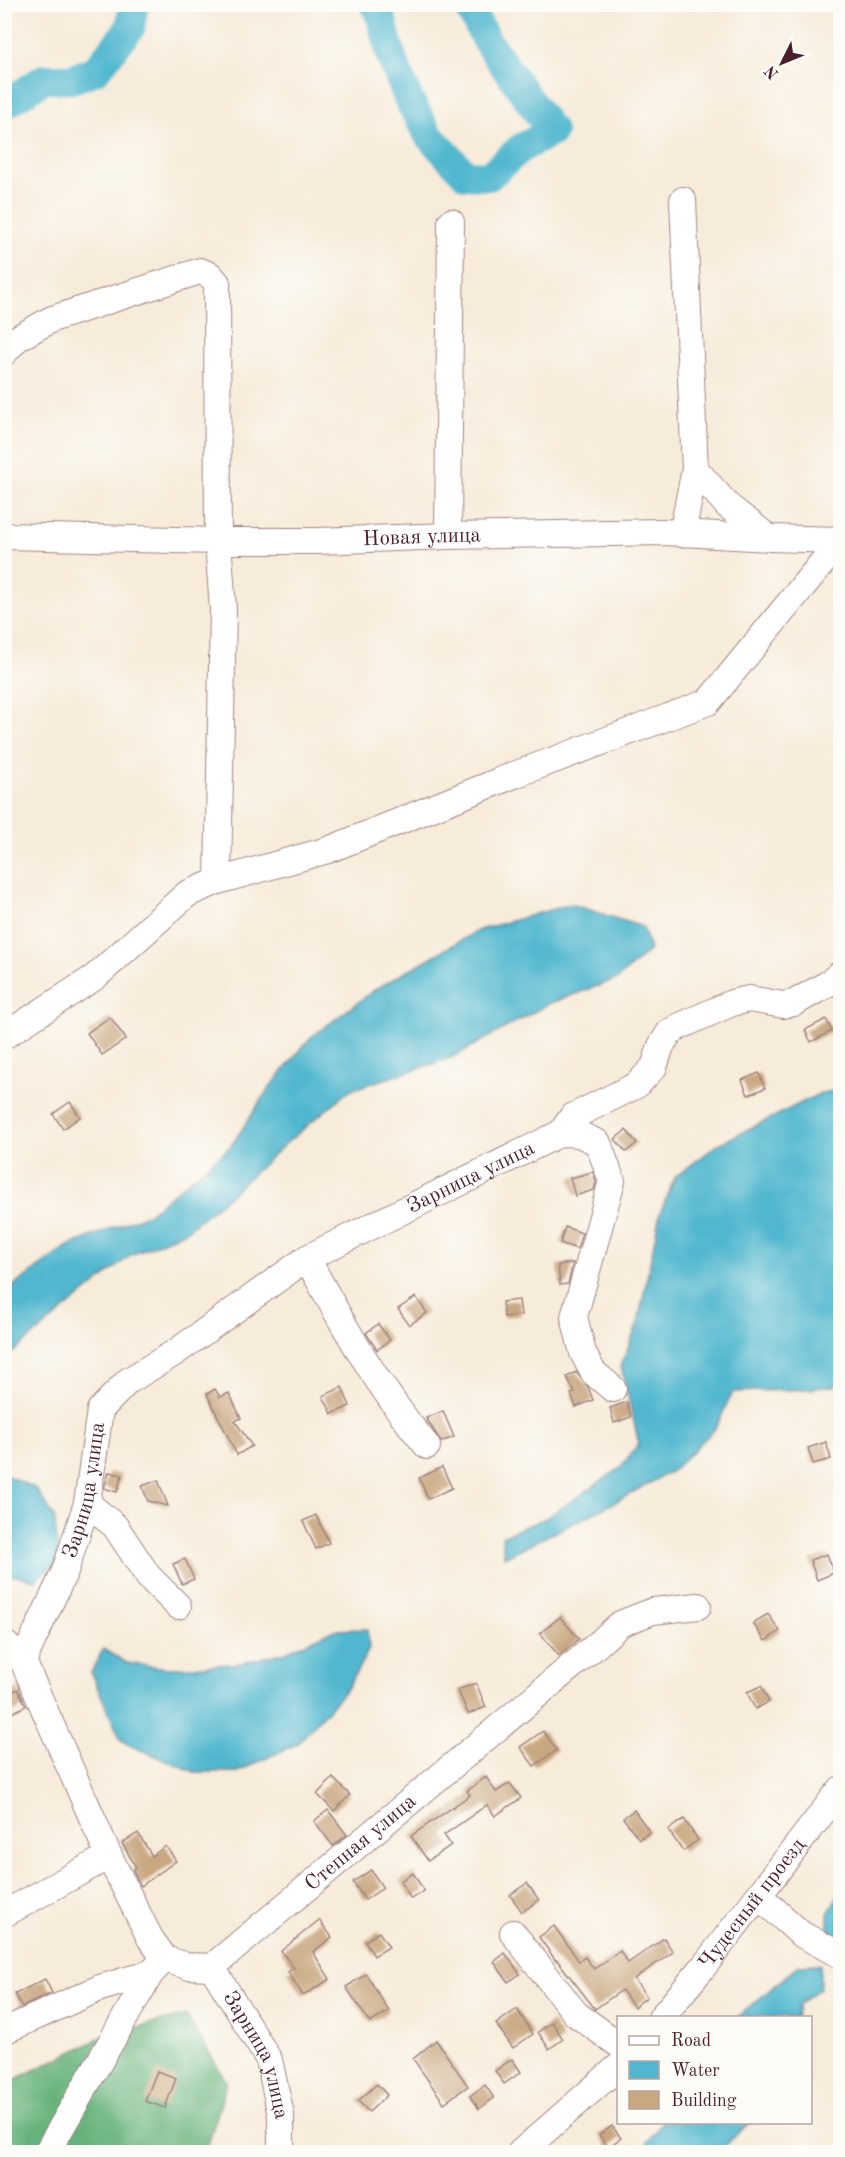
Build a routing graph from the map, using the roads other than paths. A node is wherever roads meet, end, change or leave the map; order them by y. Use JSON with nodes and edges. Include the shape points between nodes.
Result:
{"nodes":[{"id":1,"x":683,"y":200,"type":"dead end"},
{"id":2,"x":451,"y":222,"type":"dead end"},
{"id":3,"x":4,"y":353,"type":"edge"},
{"id":4,"x":695,"y":469,"type":"junction"},
{"id":5,"x":682,"y":534,"type":"junction"},
{"id":6,"x":4,"y":536,"type":"edge"},
{"id":7,"x":448,"y":536,"type":"junction"},
{"id":8,"x":769,"y":538,"type":"junction"},
{"id":9,"x":840,"y":541,"type":"edge"},
{"id":10,"x":218,"y":542,"type":"junction"},
{"id":11,"x":218,"y":881,"type":"junction"},
{"id":12,"x":840,"y":974,"type":"edge"},
{"id":13,"x":4,"y":1036,"type":"edge"},
{"id":14,"x":561,"y":1133,"type":"junction"},
{"id":15,"x":307,"y":1258,"type":"junction"},
{"id":16,"x":613,"y":1389,"type":"dead end"},
{"id":17,"x":427,"y":1446,"type":"dead end"},
{"id":18,"x":87,"y":1503,"type":"junction"},
{"id":19,"x":178,"y":1606,"type":"dead end"},
{"id":20,"x":698,"y":1606,"type":"dead end"},
{"id":21,"x":4,"y":1643,"type":"edge"},
{"id":22,"x":23,"y":1661,"type":"junction"},
{"id":23,"x":840,"y":1790,"type":"edge"},
{"id":24,"x":109,"y":1856,"type":"junction"},
{"id":25,"x":759,"y":1896,"type":"junction"},
{"id":26,"x":4,"y":1914,"type":"edge"},
{"id":27,"x":513,"y":1933,"type":"dead end"},
{"id":28,"x":840,"y":1955,"type":"edge"},
{"id":29,"x":158,"y":1966,"type":"junction"},
{"id":30,"x":212,"y":1967,"type":"junction"},
{"id":31,"x":663,"y":2016,"type":"edge"},
{"id":32,"x":4,"y":2031,"type":"edge"},
{"id":33,"x":617,"y":2043,"type":"edge"},
{"id":34,"x":617,"y":2068,"type":"edge"},
{"id":35,"x":47,"y":2152,"type":"edge"},
{"id":36,"x":281,"y":2152,"type":"edge"},
{"id":37,"x":521,"y":2152,"type":"edge"}],
"edges":[{"from":1,"to":4,"type":"street"},
{"from":2,"to":7,"type":"street"},
{"from":3,"to":10,"type":"street","via":[[18,338],[52,320],[200,271],[210,274],[217,283]]},
{"from":4,"to":5,"type":"street"},
{"from":4,"to":8,"type":"street","via":[[728,506]]},
{"from":5,"to":7,"type":"street","name":"Новая улица"},
{"from":5,"to":8,"type":"street","name":"Новая улица"},
{"from":6,"to":10,"type":"street","name":"Новая улица"},
{"from":7,"to":10,"type":"street","name":"Новая улица"},
{"from":8,"to":9,"type":"street","name":"Новая улица"},
{"from":9,"to":11,"type":"street","via":[[708,702],[328,850]]},
{"from":10,"to":11,"type":"street","via":[[223,609]]},
{"from":11,"to":13,"type":"street","via":[[187,894],[95,977]]},
{"from":12,"to":14,"type":"street","name":"Зарница улица","via":[[794,1003],[749,999],[678,1027],[669,1033],[654,1067],[638,1085],[572,1117]]},
{"from":14,"to":15,"type":"street","name":"Зарница улица"},
{"from":14,"to":16,"type":"street","via":[[579,1134],[598,1143],[612,1181],[574,1317],[583,1353],[593,1372]]},
{"from":15,"to":17,"type":"street","via":[[342,1324],[402,1416]]},
{"from":15,"to":18,"type":"street","name":"Зарница улица","via":[[176,1352],[128,1381],[99,1410]]},
{"from":18,"to":19,"type":"street","via":[[115,1526],[148,1576]]},
{"from":18,"to":22,"type":"street","name":"Зарница улица","via":[[65,1571]]},
{"from":20,"to":30,"type":"street","name":"Степная улица","via":[[653,1611],[620,1624]]},
{"from":21,"to":22,"type":"street"},
{"from":22,"to":24,"type":"street"},
{"from":23,"to":25,"type":"street","name":"Чудесный проезд"},
{"from":24,"to":26,"type":"street"},
{"from":24,"to":29,"type":"street","via":[[150,1938]]},
{"from":25,"to":28,"type":"street","via":[[801,1934]]},
{"from":25,"to":31,"type":"street","name":"Чудесный проезд"},
{"from":27,"to":33,"type":"street","via":[[576,2014]]},
{"from":29,"to":30,"type":"street"},
{"from":29,"to":32,"type":"street"},
{"from":29,"to":35,"type":"street"},
{"from":30,"to":36,"type":"street","name":"Зарница улица","via":[[269,2060],[281,2115]]},
{"from":34,"to":37,"type":"street"}]}
